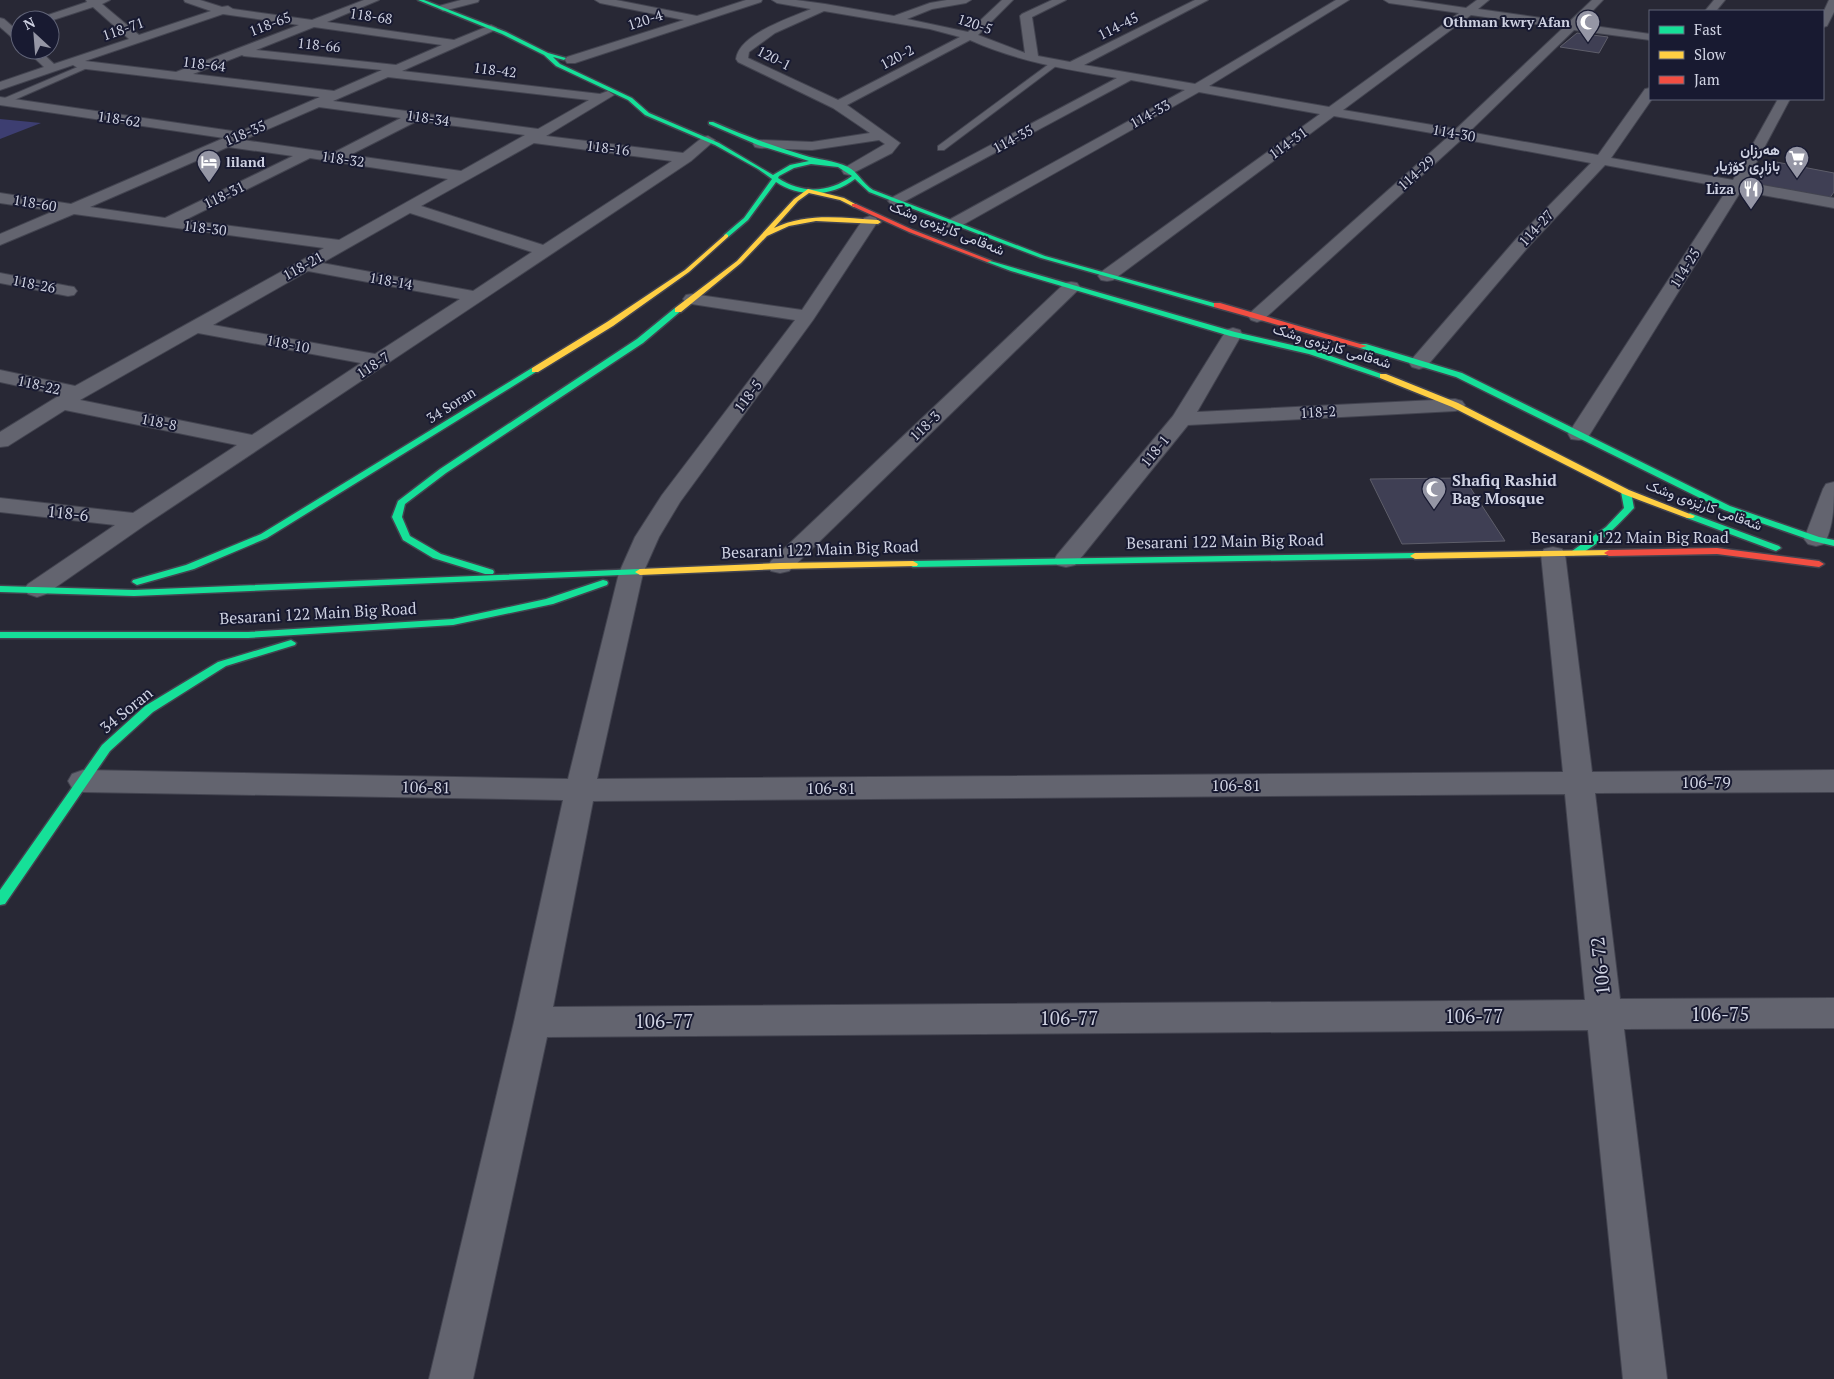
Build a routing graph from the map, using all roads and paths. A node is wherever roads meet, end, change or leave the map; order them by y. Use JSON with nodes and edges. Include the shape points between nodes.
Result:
{"nodes":[{"id":1,"x":189,"y":0,"type":"edge"},
{"id":2,"x":374,"y":0,"type":"edge"},
{"id":3,"x":420,"y":0,"type":"edge"},
{"id":4,"x":474,"y":0,"type":"edge"},
{"id":5,"x":600,"y":0,"type":"edge"},
{"id":6,"x":757,"y":0,"type":"edge"},
{"id":7,"x":777,"y":0,"type":"edge"},
{"id":8,"x":966,"y":0,"type":"edge"},
{"id":9,"x":1061,"y":0,"type":"edge"},
{"id":10,"x":1203,"y":0,"type":"edge"},
{"id":11,"x":1344,"y":0,"type":"edge"},
{"id":12,"x":1389,"y":0,"type":"edge"},
{"id":13,"x":1484,"y":0,"type":"edge"},
{"id":14,"x":1598,"y":0,"type":"edge"},
{"id":15,"x":1720,"y":0,"type":"edge"},
{"id":16,"x":97,"y":1,"type":"edge"},
{"id":17,"x":1834,"y":1,"type":"edge"},
{"id":18,"x":248,"y":3,"type":"dead end"},
{"id":19,"x":860,"y":3,"type":"dead end"},
{"id":20,"x":931,"y":3,"type":"edge"},
{"id":21,"x":825,"y":7,"type":"junction"},
{"id":22,"x":443,"y":8,"type":"junction"},
{"id":23,"x":1014,"y":8,"type":"edge"},
{"id":24,"x":844,"y":10,"type":"junction"},
{"id":25,"x":1711,"y":10,"type":"edge"},
{"id":26,"x":222,"y":11,"type":"junction"},
{"id":27,"x":1470,"y":11,"type":"junction"},
{"id":28,"x":60,"y":14,"type":"edge"},
{"id":29,"x":697,"y":19,"type":"junction"},
{"id":30,"x":897,"y":19,"type":"junction"},
{"id":31,"x":1824,"y":22,"type":"edge"},
{"id":32,"x":312,"y":24,"type":"junction"},
{"id":33,"x":1570,"y":26,"type":"junction"},
{"id":34,"x":491,"y":28,"type":"junction"},
{"id":35,"x":970,"y":36,"type":"junction"},
{"id":36,"x":1649,"y":37,"type":"edge"},
{"id":37,"x":138,"y":40,"type":"junction"},
{"id":38,"x":456,"y":43,"type":"junction"},
{"id":39,"x":240,"y":51,"type":"junction"},
{"id":40,"x":546,"y":54,"type":"junction"},
{"id":41,"x":1032,"y":59,"type":"junction"},
{"id":42,"x":43,"y":60,"type":"edge"},
{"id":43,"x":571,"y":60,"type":"junction"},
{"id":44,"x":70,"y":63,"type":"junction"},
{"id":45,"x":1056,"y":63,"type":"junction"},
{"id":46,"x":90,"y":65,"type":"junction"},
{"id":47,"x":1072,"y":66,"type":"junction"},
{"id":48,"x":53,"y":69,"type":"junction"},
{"id":49,"x":390,"y":70,"type":"junction"},
{"id":50,"x":177,"y":76,"type":"junction"},
{"id":51,"x":1130,"y":76,"type":"junction"},
{"id":52,"x":0,"y":86,"type":"edge"},
{"id":53,"x":1197,"y":88,"type":"junction"},
{"id":54,"x":639,"y":92,"type":"dead end"},
{"id":55,"x":1649,"y":93,"type":"edge"},
{"id":56,"x":335,"y":95,"type":"junction"},
{"id":57,"x":605,"y":97,"type":"joint"},
{"id":58,"x":1783,"y":100,"type":"edge"},
{"id":59,"x":1,"y":101,"type":"edge"},
{"id":60,"x":316,"y":103,"type":"junction"},
{"id":61,"x":654,"y":103,"type":"dead end"},
{"id":62,"x":838,"y":105,"type":"junction"},
{"id":63,"x":638,"y":106,"type":"junction"},
{"id":64,"x":1332,"y":111,"type":"junction"},
{"id":65,"x":416,"y":116,"type":"junction"},
{"id":66,"x":702,"y":119,"type":"dead end"},
{"id":67,"x":879,"y":134,"type":"junction"},
{"id":68,"x":1459,"y":134,"type":"junction"},
{"id":69,"x":535,"y":136,"type":"junction"},
{"id":70,"x":232,"y":139,"type":"junction"},
{"id":71,"x":708,"y":140,"type":"junction"},
{"id":72,"x":760,"y":144,"type":"junction"},
{"id":73,"x":941,"y":148,"type":"dead end"},
{"id":74,"x":308,"y":154,"type":"junction"},
{"id":75,"x":334,"y":158,"type":"junction"},
{"id":76,"x":686,"y":158,"type":"junction"},
{"id":77,"x":1602,"y":160,"type":"junction"},
{"id":78,"x":825,"y":164,"type":"junction"},
{"id":79,"x":852,"y":174,"type":"junction"},
{"id":80,"x":462,"y":176,"type":"junction"},
{"id":81,"x":775,"y":180,"type":"junction"},
{"id":82,"x":1738,"y":184,"type":"junction"},
{"id":83,"x":808,"y":191,"type":"junction"},
{"id":84,"x":0,"y":198,"type":"edge"},
{"id":85,"x":896,"y":201,"type":"junction"},
{"id":86,"x":1834,"y":202,"type":"edge"},
{"id":87,"x":407,"y":207,"type":"junction"},
{"id":88,"x":70,"y":209,"type":"junction"},
{"id":89,"x":870,"y":221,"type":"junction"},
{"id":90,"x":167,"y":223,"type":"junction"},
{"id":91,"x":954,"y":224,"type":"junction"},
{"id":92,"x":896,"y":225,"type":"junction"},
{"id":93,"x":763,"y":236,"type":"junction"},
{"id":94,"x":0,"y":240,"type":"edge"},
{"id":95,"x":341,"y":245,"type":"junction"},
{"id":96,"x":546,"y":251,"type":"junction"},
{"id":97,"x":305,"y":265,"type":"junction"},
{"id":98,"x":1107,"y":276,"type":"junction"},
{"id":99,"x":0,"y":278,"type":"edge"},
{"id":100,"x":1071,"y":287,"type":"junction"},
{"id":101,"x":68,"y":291,"type":"dead end"},
{"id":102,"x":477,"y":297,"type":"junction"},
{"id":103,"x":692,"y":299,"type":"junction"},
{"id":104,"x":807,"y":316,"type":"junction"},
{"id":105,"x":1257,"y":316,"type":"junction"},
{"id":106,"x":196,"y":326,"type":"junction"},
{"id":107,"x":1233,"y":334,"type":"junction"},
{"id":108,"x":380,"y":361,"type":"junction"},
{"id":109,"x":1419,"y":363,"type":"junction"},
{"id":110,"x":0,"y":376,"type":"edge"},
{"id":111,"x":70,"y":398,"type":"junction"},
{"id":112,"x":1455,"y":405,"type":"junction"},
{"id":113,"x":1182,"y":418,"type":"junction"},
{"id":114,"x":1579,"y":434,"type":"junction"},
{"id":115,"x":0,"y":441,"type":"edge"},
{"id":116,"x":256,"y":442,"type":"junction"},
{"id":117,"x":419,"y":442,"type":"junction"},
{"id":118,"x":437,"y":445,"type":"dead end"},
{"id":119,"x":454,"y":449,"type":"dead end"},
{"id":120,"x":472,"y":452,"type":"junction"},
{"id":121,"x":1834,"y":489,"type":"edge"},
{"id":122,"x":1626,"y":492,"type":"junction"},
{"id":123,"x":0,"y":505,"type":"edge"},
{"id":124,"x":137,"y":520,"type":"junction"},
{"id":125,"x":1825,"y":541,"type":"edge"},
{"id":126,"x":1564,"y":553,"type":"junction"},
{"id":127,"x":1066,"y":560,"type":"junction"},
{"id":128,"x":1819,"y":564,"type":"junction"},
{"id":129,"x":780,"y":566,"type":"junction"},
{"id":130,"x":1834,"y":567,"type":"edge"},
{"id":131,"x":630,"y":573,"type":"junction"},
{"id":132,"x":509,"y":578,"type":"junction"},
{"id":133,"x":0,"y":589,"type":"edge"},
{"id":134,"x":37,"y":589,"type":"junction"},
{"id":135,"x":103,"y":592,"type":"junction"},
{"id":136,"x":338,"y":629,"type":"junction"},
{"id":137,"x":0,"y":634,"type":"edge"},
{"id":138,"x":83,"y":781,"type":"junction"},
{"id":139,"x":1834,"y":781,"type":"edge"},
{"id":140,"x":1579,"y":782,"type":"junction"},
{"id":141,"x":580,"y":790,"type":"junction"},
{"id":142,"x":0,"y":900,"type":"edge"},
{"id":143,"x":1834,"y":1013,"type":"edge"},
{"id":144,"x":1605,"y":1015,"type":"junction"},
{"id":145,"x":532,"y":1022,"type":"junction"},
{"id":146,"x":451,"y":1379,"type":"edge"},
{"id":147,"x":1645,"y":1379,"type":"edge"}],
"edges":[{"from":1,"to":26,"type":"street","name":"118-68"},
{"from":2,"to":32,"type":"street","name":"118-65"},
{"from":3,"to":22,"type":"main road"},
{"from":4,"to":22,"type":"street"},
{"from":5,"to":29,"type":"street"},
{"from":6,"to":29,"type":"street","name":"120-4"},
{"from":7,"to":21,"type":"street","name":"120-5"},
{"from":8,"to":20,"type":"street"},
{"from":9,"to":23,"type":"street","name":"120-2"},
{"from":10,"to":47,"type":"street","name":"114-45"},
{"from":11,"to":53,"type":"street","name":"114-33"},
{"from":12,"to":27,"type":"street"},
{"from":13,"to":27,"type":"street","name":"114-31"},
{"from":14,"to":33,"type":"street","name":"114-29"},
{"from":15,"to":25,"type":"street"},
{"from":16,"to":28,"type":"street"},
{"from":16,"to":37,"type":"street"},
{"from":17,"to":31,"type":"street"},
{"from":18,"to":26,"type":"street","name":"118-71"},
{"from":19,"to":24,"type":"street"},
{"from":20,"to":30,"type":"street"},
{"from":21,"to":24,"type":"street","name":"120-5"},
{"from":21,"to":62,"type":"street","name":"120-1","via":[[750,43],[742,58]]},
{"from":22,"to":34,"type":"main road"},
{"from":23,"to":35,"type":"street","name":"120-2"},
{"from":23,"to":41,"type":"street"},
{"from":24,"to":30,"type":"street","name":"120-5"},
{"from":26,"to":32,"type":"street","name":"118-68"},
{"from":26,"to":37,"type":"street","name":"118-71"},
{"from":27,"to":33,"type":"street"},
{"from":27,"to":64,"type":"street","name":"114-31"},
{"from":29,"to":43,"type":"street","name":"120-4"},
{"from":30,"to":35,"type":"street","name":"120-5"},
{"from":32,"to":38,"type":"street","name":"118-68"},
{"from":32,"to":39,"type":"street","name":"118-65"},
{"from":33,"to":36,"type":"street"},
{"from":33,"to":68,"type":"street","name":"114-29"},
{"from":34,"to":38,"type":"street","name":"118-35"},
{"from":34,"to":40,"type":"main road"},
{"from":35,"to":41,"type":"street","name":"120-5"},
{"from":35,"to":62,"type":"street","name":"120-2"},
{"from":37,"to":44,"type":"street","name":"118-71"},
{"from":38,"to":49,"type":"street","name":"118-35"},
{"from":39,"to":49,"type":"street","name":"118-66"},
{"from":39,"to":50,"type":"street","name":"118-65"},
{"from":40,"to":43,"type":"main road"},
{"from":40,"to":63,"type":"main road","via":[[558,66],[630,99]]},
{"from":41,"to":45,"type":"street","name":"120-5"},
{"from":42,"to":48,"type":"street"},
{"from":43,"to":54,"type":"main road"},
{"from":44,"to":46,"type":"street","name":"118-64"},
{"from":44,"to":48,"type":"street","name":"118-71"},
{"from":45,"to":47,"type":"street","name":"120-5"},
{"from":45,"to":73,"type":"lane"},
{"from":46,"to":50,"type":"street","name":"118-64"},
{"from":46,"to":59,"type":"lane"},
{"from":47,"to":51,"type":"street","name":"114-30"},
{"from":48,"to":52,"type":"street","name":"118-71"},
{"from":49,"to":56,"type":"street","name":"118-35"},
{"from":49,"to":57,"type":"street","name":"118-42"},
{"from":50,"to":56,"type":"street","name":"118-64"},
{"from":51,"to":53,"type":"street","name":"114-30"},
{"from":51,"to":85,"type":"street","name":"114-35"},
{"from":53,"to":64,"type":"street","name":"114-30"},
{"from":53,"to":91,"type":"street","name":"114-33"},
{"from":55,"to":77,"type":"street","name":"114-27"},
{"from":56,"to":60,"type":"street","name":"118-35"},
{"from":57,"to":69,"type":"street","name":"118-21"},
{"from":58,"to":82,"type":"street","name":"114-25"},
{"from":59,"to":70,"type":"street","name":"118-62"},
{"from":60,"to":65,"type":"street","name":"118-34"},
{"from":60,"to":70,"type":"street","name":"118-35"},
{"from":61,"to":63,"type":"main road"},
{"from":62,"to":67,"type":"street","name":"120-1"},
{"from":63,"to":71,"type":"main road","via":[[646,114]]},
{"from":64,"to":68,"type":"street","name":"114-30"},
{"from":64,"to":98,"type":"street","name":"114-31"},
{"from":65,"to":69,"type":"street","name":"118-34"},
{"from":65,"to":75,"type":"street"},
{"from":66,"to":72,"type":"main road"},
{"from":67,"to":72,"type":"street","via":[[812,146]]},
{"from":67,"to":78,"type":"street","via":[[876,140]]},
{"from":67,"to":79,"type":"street","via":[[893,143]]},
{"from":68,"to":77,"type":"street","name":"114-30"},
{"from":68,"to":105,"type":"street","name":"114-29"},
{"from":69,"to":76,"type":"street","name":"118-16"},
{"from":69,"to":80,"type":"street","name":"118-21"},
{"from":70,"to":74,"type":"street","name":"118-32"},
{"from":70,"to":88,"type":"street","name":"118-35"},
{"from":71,"to":76,"type":"street","name":"118-7"},
{"from":71,"to":81,"type":"main road","via":[[760,168]]},
{"from":72,"to":78,"type":"main road"},
{"from":74,"to":75,"type":"street","name":"118-32"},
{"from":74,"to":90,"type":"street","name":"118-31"},
{"from":75,"to":80,"type":"street","name":"118-32"},
{"from":76,"to":96,"type":"street","name":"118-7"},
{"from":77,"to":82,"type":"street","name":"114-30"},
{"from":77,"to":109,"type":"street","name":"114-27","via":[[1523,242]]},
{"from":78,"to":79,"type":"main road","via":[[837,165]]},
{"from":78,"to":81,"type":"main road","name":"34 Soran","via":[[788,167],[780,171]]},
{"from":79,"to":83,"type":"main road","via":[[850,182],[837,188]]},
{"from":79,"to":85,"type":"main road","name":"شەقامی کارێزەی وشک","via":[[861,186]]},
{"from":80,"to":87,"type":"street","name":"118-21"},
{"from":81,"to":83,"type":"main road","name":"شەقامی کارێزەی وشک","via":[[786,187]]},
{"from":81,"to":117,"type":"main road","name":"34 Soran","via":[[746,219],[687,271],[610,324]]},
{"from":82,"to":86,"type":"street","name":"114-30"},
{"from":82,"to":114,"type":"street","name":"114-25"},
{"from":83,"to":92,"type":"main road","name":"شەقامی کارێزەی وشک","via":[[842,199]]},
{"from":83,"to":93,"type":"main road"},
{"from":84,"to":88,"type":"street","name":"118-60"},
{"from":85,"to":91,"type":"main road","name":"شەقامی کارێزەی وشک"},
{"from":87,"to":95,"type":"street","name":"118-21"},
{"from":87,"to":96,"type":"street"},
{"from":88,"to":90,"type":"street","name":"118-30"},
{"from":88,"to":94,"type":"street","name":"118-35"},
{"from":89,"to":92,"type":"main road"},
{"from":89,"to":93,"type":"main road","via":[[816,219],[787,224]]},
{"from":89,"to":104,"type":"street","name":"118-5"},
{"from":90,"to":95,"type":"street","name":"118-30"},
{"from":91,"to":98,"type":"main road","name":"شەقامی کارێزەی وشک","via":[[1043,257]]},
{"from":92,"to":100,"type":"main road","name":"شەقامی کارێزەی وشک","via":[[1013,270]]},
{"from":93,"to":103,"type":"main road","via":[[738,262]]},
{"from":95,"to":97,"type":"street","name":"118-21"},
{"from":96,"to":102,"type":"street","name":"118-7"},
{"from":97,"to":102,"type":"street","name":"118-14"},
{"from":97,"to":106,"type":"street","name":"118-21"},
{"from":98,"to":105,"type":"main road","name":"شەقامی کارێزەی وشک"},
{"from":99,"to":101,"type":"street","name":"118-26"},
{"from":100,"to":107,"type":"main road","name":"شەقامی کارێزەی وشک"},
{"from":100,"to":129,"type":"street","name":"118-3"},
{"from":102,"to":108,"type":"street","name":"118-7"},
{"from":103,"to":104,"type":"street"},
{"from":103,"to":120,"type":"main road","via":[[640,341]]},
{"from":104,"to":131,"type":"street","name":"118-5","via":[[670,500]]},
{"from":105,"to":109,"type":"main road","name":"شەقامی کارێزەی وشک"},
{"from":106,"to":108,"type":"street","name":"118-10"},
{"from":106,"to":111,"type":"street","name":"118-21"},
{"from":107,"to":112,"type":"main road","name":"شەقامی کارێزەی وشک","via":[[1311,352]]},
{"from":107,"to":113,"type":"street","name":"118-1"},
{"from":108,"to":116,"type":"street","name":"118-7"},
{"from":109,"to":114,"type":"main road","name":"شەقامی کارێزەی وشک","via":[[1459,375]]},
{"from":110,"to":111,"type":"street","name":"118-22"},
{"from":111,"to":115,"type":"street","name":"118-21"},
{"from":111,"to":116,"type":"street","name":"118-8"},
{"from":112,"to":113,"type":"street","name":"118-2"},
{"from":112,"to":122,"type":"main road","name":"شەقامی کارێزەی وشک"},
{"from":113,"to":127,"type":"street","name":"118-1"},
{"from":114,"to":125,"type":"main road","name":"شەقامی کارێزەی وشک","via":[[1727,508]]},
{"from":116,"to":124,"type":"street","name":"118-7"},
{"from":117,"to":118,"type":"main road"},
{"from":117,"to":135,"type":"main road","name":"34 Soran","via":[[264,536],[190,567]]},
{"from":119,"to":120,"type":"main road"},
{"from":120,"to":132,"type":"main road","via":[[401,503],[397,518],[406,538],[437,556]]},
{"from":121,"to":125,"type":"street"},
{"from":122,"to":126,"type":"main road","via":[[1629,508],[1609,529]]},
{"from":122,"to":128,"type":"main road","name":"شەقامی کارێزەی وشک"},
{"from":123,"to":124,"type":"street","name":"118-6"},
{"from":124,"to":134,"type":"street","name":"118-7"},
{"from":126,"to":127,"type":"main road","name":"Besarani 122 Main Big Road"},
{"from":126,"to":128,"type":"main road","name":"Besarani 122 Main Big Road","via":[[1717,551]]},
{"from":126,"to":140,"type":"street","name":"106-72"},
{"from":127,"to":129,"type":"main road","name":"Besarani 122 Main Big Road"},
{"from":128,"to":130,"type":"main road","name":"شەقامی کارێزەی وشک"},
{"from":129,"to":131,"type":"main road","name":"Besarani 122 Main Big Road"},
{"from":131,"to":132,"type":"main road","name":"Besarani 122 Main Big Road"},
{"from":131,"to":136,"type":"main road","name":"Besarani 122 Main Big Road","via":[[549,602],[453,622]]},
{"from":131,"to":141,"type":"street","name":"118-5"},
{"from":132,"to":135,"type":"main road","name":"Besarani 122 Main Big Road"},
{"from":133,"to":134,"type":"main road","name":"Besarani 122 Main Big Road"},
{"from":134,"to":135,"type":"main road","name":"Besarani 122 Main Big Road"},
{"from":136,"to":137,"type":"main road","name":"Besarani 122 Main Big Road","via":[[248,635]]},
{"from":136,"to":138,"type":"main road","name":"34 Soran","via":[[222,664],[149,709],[106,748]]},
{"from":138,"to":141,"type":"street","name":"106-81"},
{"from":138,"to":142,"type":"main road","name":"34 Soran"},
{"from":139,"to":140,"type":"street","name":"106-79"},
{"from":140,"to":141,"type":"street","name":"106-81"},
{"from":140,"to":144,"type":"street","name":"106-72"},
{"from":141,"to":145,"type":"street","name":"118-5"},
{"from":143,"to":144,"type":"street","name":"106-75"},
{"from":144,"to":145,"type":"street","name":"106-77"},
{"from":144,"to":147,"type":"street","name":"106-72"},
{"from":145,"to":146,"type":"street","name":"118-5"}]}
